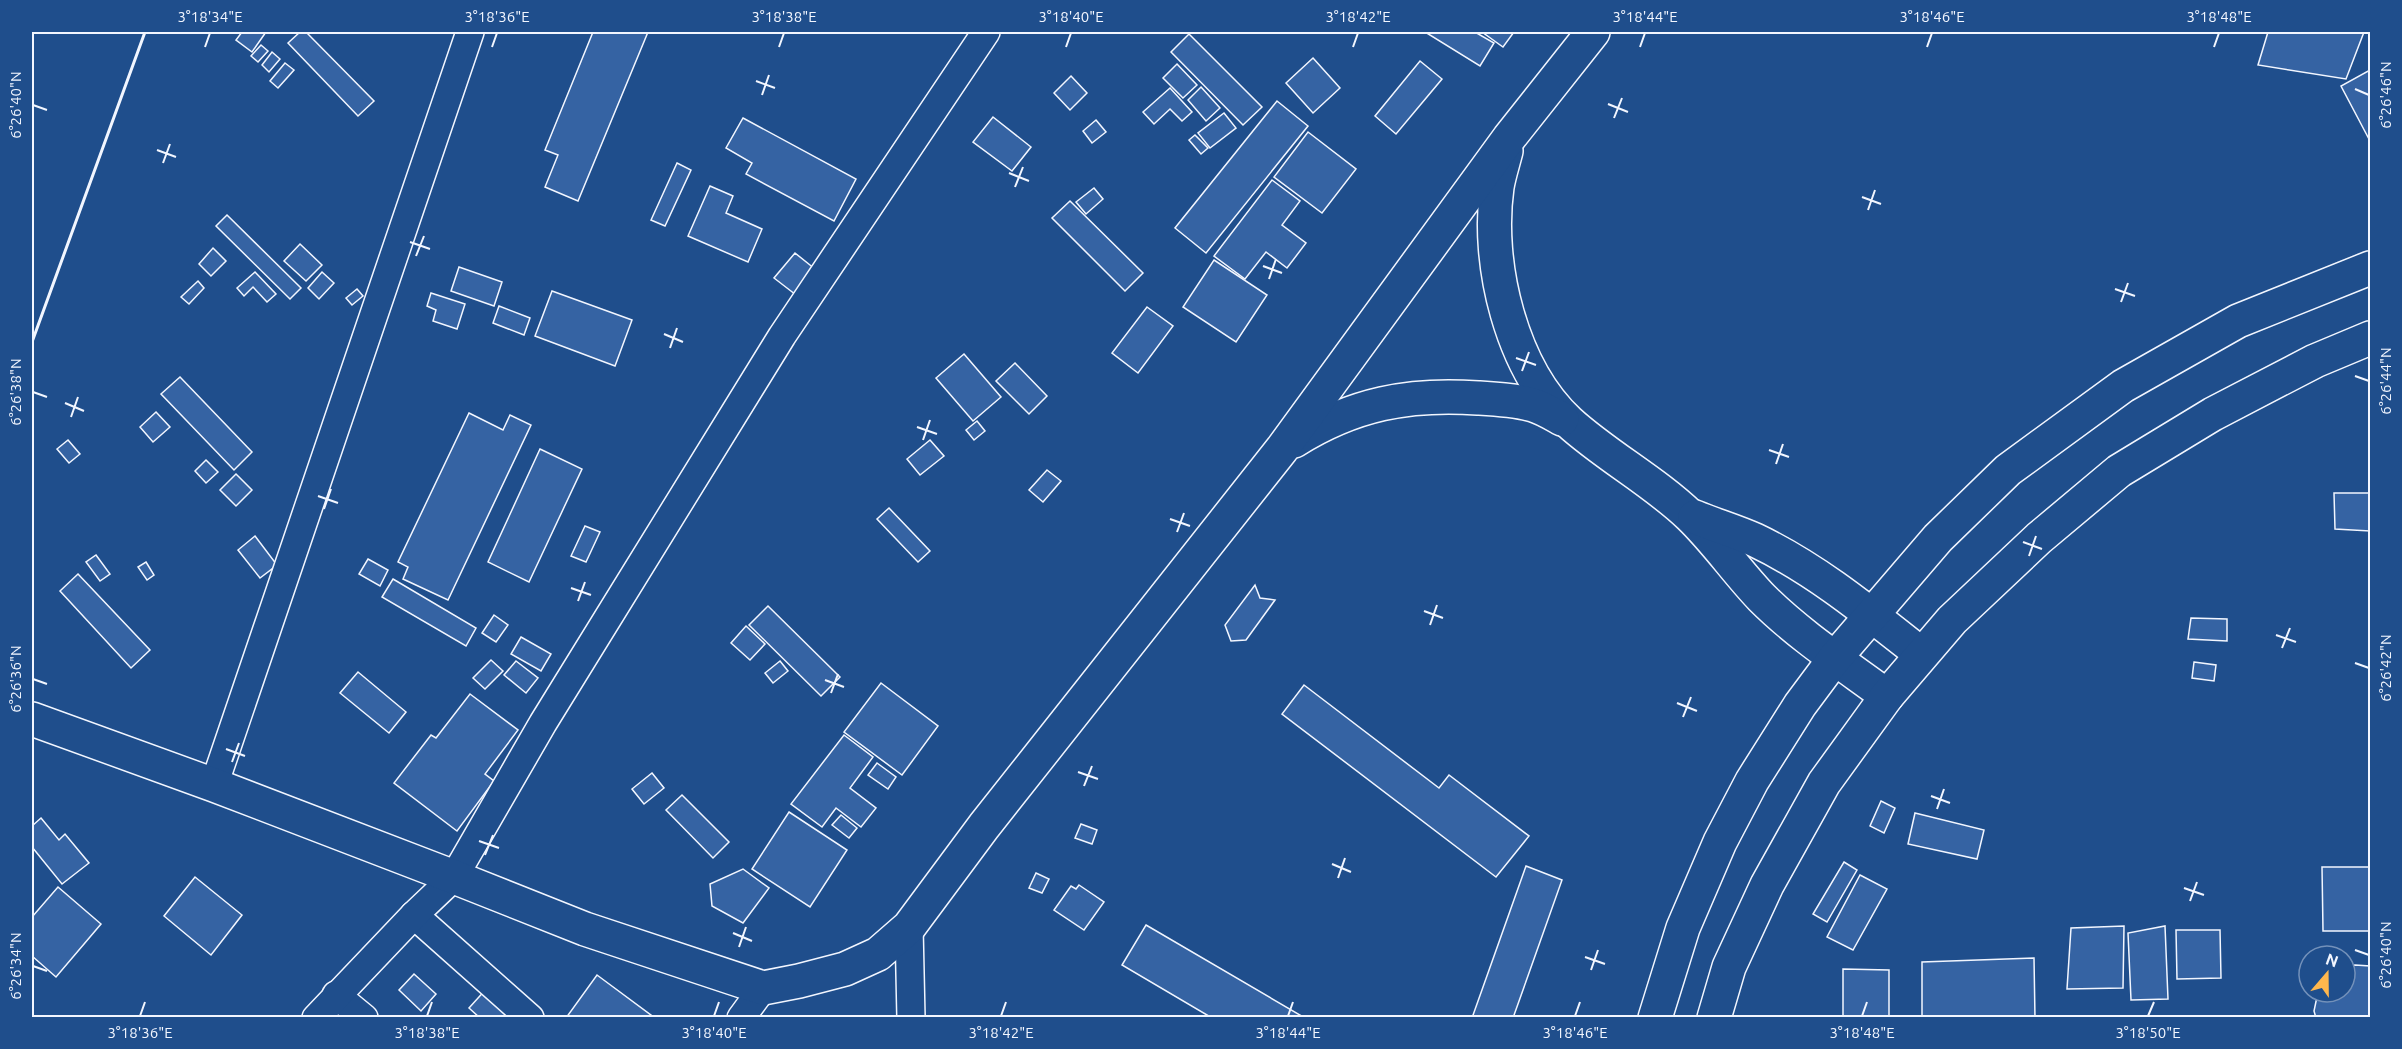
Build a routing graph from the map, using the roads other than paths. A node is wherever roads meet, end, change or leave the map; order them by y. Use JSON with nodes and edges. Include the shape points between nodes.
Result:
{"nodes":[{"id":1,"x":470,"y":32,"type":"edge"},
{"id":2,"x":986,"y":32,"type":"edge"},
{"id":3,"x":1593,"y":32,"type":"edge"},
{"id":4,"x":1509,"y":138,"type":"junction"},
{"id":5,"x":2370,"y":268,"type":"edge"},
{"id":6,"x":2370,"y":338,"type":"edge"},
{"id":7,"x":1569,"y":422,"type":"junction"},
{"id":8,"x":1282,"y":449,"type":"junction"},
{"id":9,"x":1690,"y":516,"type":"junction"},
{"id":10,"x":1871,"y":615,"type":"junction"},
{"id":11,"x":1921,"y":654,"type":"junction"},
{"id":12,"x":1835,"y":658,"type":"junction"},
{"id":13,"x":1887,"y":696,"type":"junction"},
{"id":14,"x":32,"y":719,"type":"edge"},
{"id":15,"x":214,"y":785,"type":"junction"},
{"id":16,"x":454,"y":877,"type":"junction"},
{"id":17,"x":414,"y":915,"type":"junction"},
{"id":18,"x":909,"y":927,"type":"junction"},
{"id":19,"x":763,"y":988,"type":"junction"},
{"id":20,"x":336,"y":995,"type":"junction"},
{"id":21,"x":316,"y":1017,"type":"edge"},
{"id":22,"x":364,"y":1017,"type":"edge"},
{"id":23,"x":530,"y":1017,"type":"edge"},
{"id":24,"x":741,"y":1017,"type":"edge"},
{"id":25,"x":911,"y":1017,"type":"edge"},
{"id":26,"x":1655,"y":1017,"type":"edge"},
{"id":27,"x":1714,"y":1017,"type":"edge"}],
"edges":[{"from":1,"to":15,"type":"street"},
{"from":2,"to":16,"type":"street","via":[[782,336],[543,723]]},
{"from":3,"to":4,"type":"main road"},
{"from":4,"to":7,"type":"main road","via":[[1497,187],[1499,273],[1517,344],[1531,374],[1543,394]]},
{"from":4,"to":8,"type":"main road"},
{"from":5,"to":10,"type":"main road","via":[[2238,321],[2123,386],[2008,470],[1938,538]]},
{"from":6,"to":11,"type":"main road","via":[[2314,361],[2213,414],[2119,471],[2039,538]]},
{"from":7,"to":8,"type":"main road","via":[[1534,405],[1494,399],[1403,399],[1359,409],[1320,425]]},
{"from":7,"to":9,"type":"main road"},
{"from":8,"to":18,"type":"main road","via":[[984,826]]},
{"from":9,"to":10,"type":"main road","via":[[1755,540]]},
{"from":9,"to":12,"type":"main road","via":[[1763,598]]},
{"from":10,"to":11,"type":"main road"},
{"from":10,"to":12,"type":"main road"},
{"from":11,"to":13,"type":"main road"},
{"from":12,"to":13,"type":"main road"},
{"from":12,"to":26,"type":"main road","via":[[1794,714],[1720,842],[1683,928]]},
{"from":13,"to":27,"type":"main road","via":[[1824,783],[1767,885],[1729,967]]},
{"from":14,"to":15,"type":"main road"},
{"from":15,"to":16,"type":"main road"},
{"from":16,"to":17,"type":"street"},
{"from":16,"to":19,"type":"main road","via":[[585,929]]},
{"from":17,"to":20,"type":"street"},
{"from":17,"to":23,"type":"street"},
{"from":18,"to":19,"type":"main road","via":[[878,954],[845,969]]},
{"from":18,"to":25,"type":"street"},
{"from":19,"to":24,"type":"street"},
{"from":20,"to":21,"type":"street"},
{"from":20,"to":22,"type":"street"}]}
